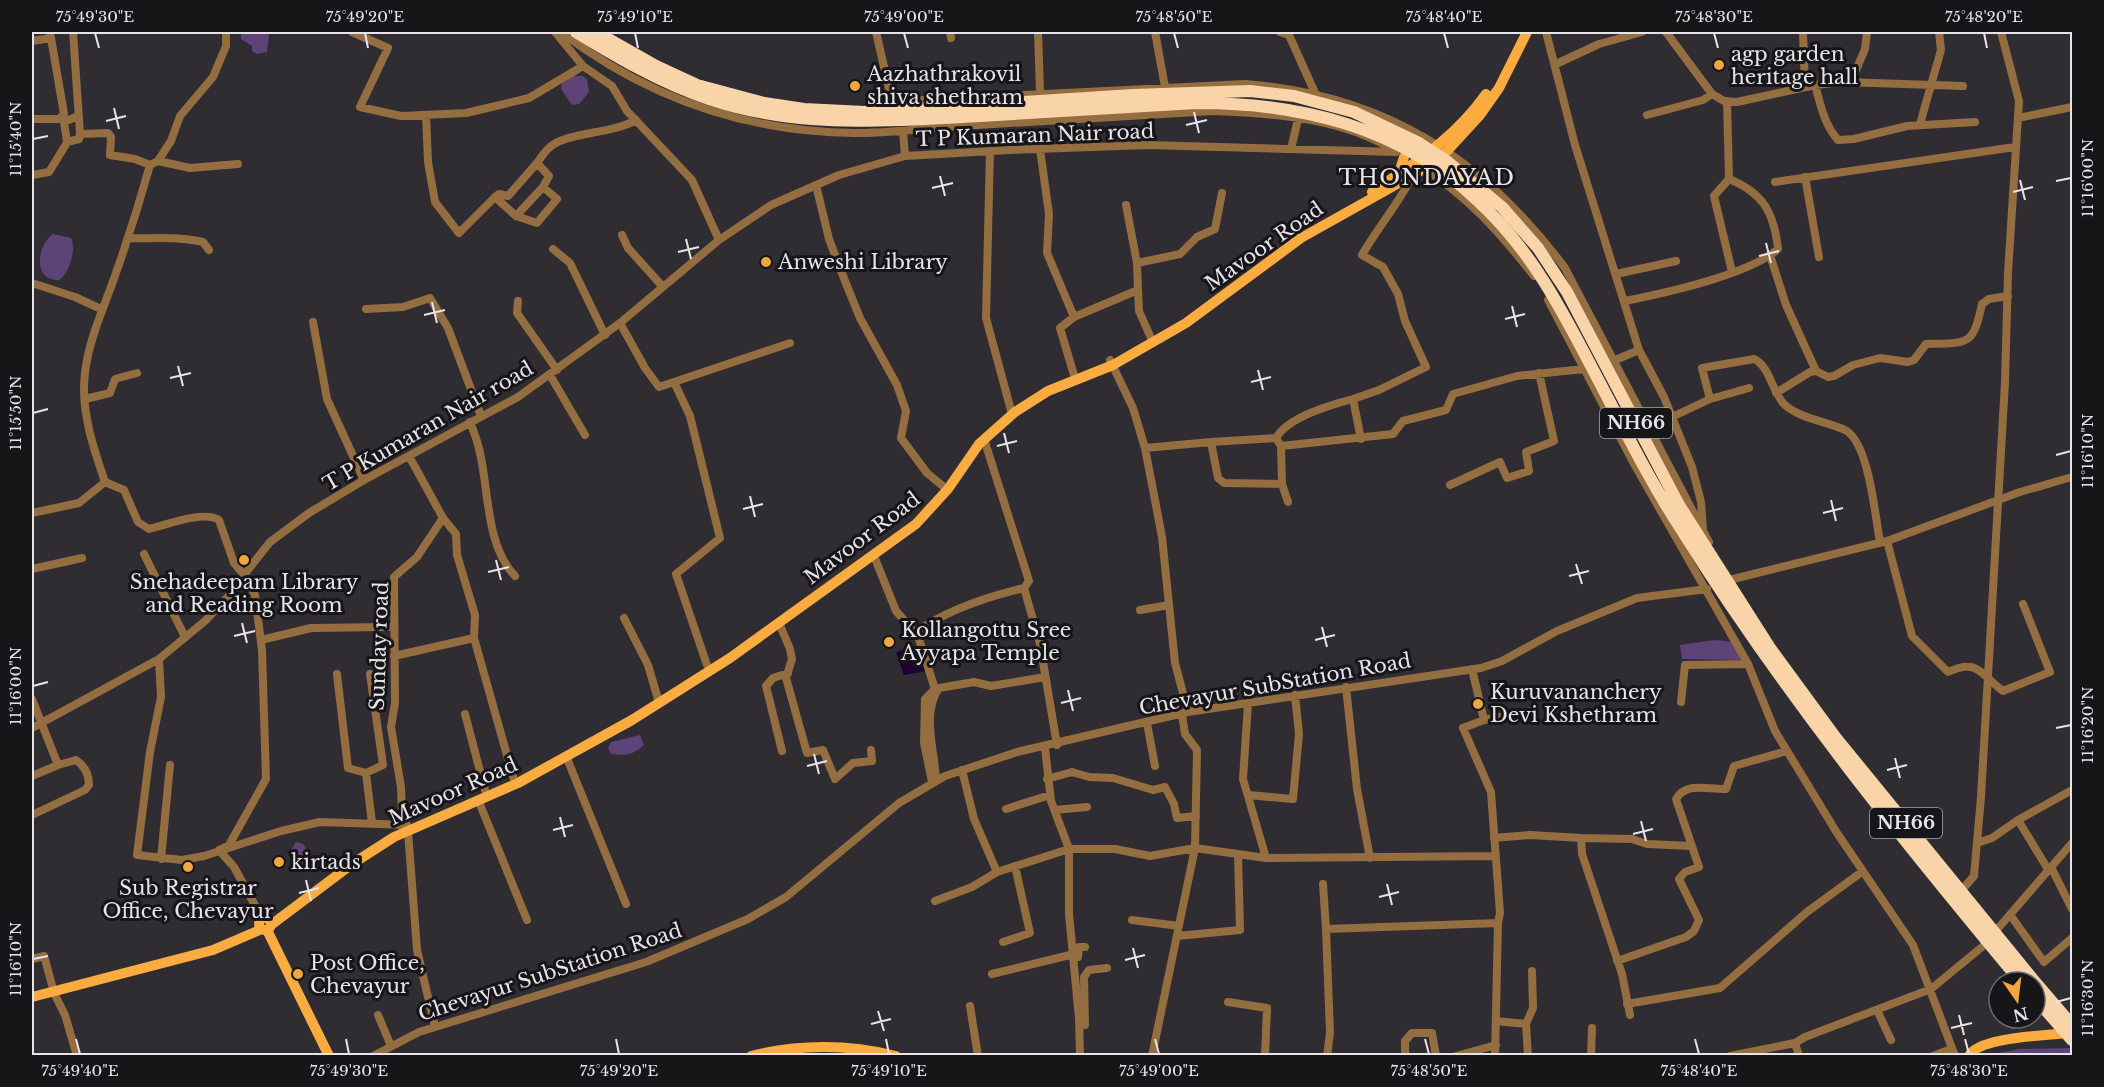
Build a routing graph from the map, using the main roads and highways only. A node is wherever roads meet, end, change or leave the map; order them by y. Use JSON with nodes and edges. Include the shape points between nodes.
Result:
{"nodes":[{"id":1,"x":576,"y":32,"type":"edge"},
{"id":2,"x":596,"y":32,"type":"edge"},
{"id":3,"x":1519,"y":32,"type":"edge"},
{"id":4,"x":1527,"y":32,"type":"edge"},
{"id":5,"x":1444,"y":149,"type":"junction"},
{"id":6,"x":1400,"y":154,"type":"road end"},
{"id":7,"x":1418,"y":169,"type":"junction"},
{"id":8,"x":1399,"y":173,"type":"junction"},
{"id":9,"x":1480,"y":195,"type":"junction"},
{"id":10,"x":1111,"y":363,"type":"junction"},
{"id":11,"x":1011,"y":412,"type":"junction"},
{"id":12,"x":1634,"y":433,"type":"junction"},
{"id":13,"x":482,"y":798,"type":"junction"},
{"id":14,"x":265,"y":924,"type":"junction"},
{"id":15,"x":1991,"y":937,"type":"junction"},
{"id":16,"x":2013,"y":970,"type":"edge"},
{"id":17,"x":2023,"y":970,"type":"edge"},
{"id":18,"x":53,"y":988,"type":"junction"},
{"id":19,"x":32,"y":991,"type":"edge"},
{"id":20,"x":32,"y":997,"type":"edge"},
{"id":21,"x":2047,"y":999,"type":"edge"},
{"id":22,"x":2047,"y":1010,"type":"edge"},
{"id":23,"x":2070,"y":1033,"type":"edge"},
{"id":24,"x":789,"y":1051,"type":"edge"},
{"id":25,"x":832,"y":1052,"type":"edge"},
{"id":26,"x":329,"y":1056,"type":"edge"},
{"id":27,"x":752,"y":1056,"type":"edge"},
{"id":28,"x":896,"y":1056,"type":"edge"},
{"id":29,"x":1968,"y":1056,"type":"edge"}],
"edges":[{"from":1,"to":9,"type":"highway","number":"NH66","via":[[664,81],[711,99],[791,118],[880,123],[1198,103],[1239,103],[1313,113],[1380,136]]},
{"from":2,"to":9,"type":"highway","number":"NH66","via":[[697,85],[774,105],[835,112],[1250,91],[1324,102],[1394,130],[1448,162]]},
{"from":3,"to":5,"type":"main road","name":"Mavoor Road","via":[[1480,103]]},
{"from":4,"to":5,"type":"main road","name":"Mavoor Road","via":[[1491,100]]},
{"from":5,"to":7,"type":"main road","name":"Mavoor Road"},
{"from":6,"to":8,"type":"main road"},
{"from":7,"to":8,"type":"main road","name":"Mavoor Road"},
{"from":7,"to":10,"type":"main road","name":"Mavoor Road","via":[[1317,228],[1186,323]]},
{"from":8,"to":10,"type":"main road","name":"Mavoor Road","via":[[1300,233],[1225,291]]},
{"from":9,"to":12,"type":"highway","number":"NH66","via":[[1518,223],[1554,270]]},
{"from":10,"to":11,"type":"main road","name":"Mavoor Road"},
{"from":10,"to":11,"type":"main road","name":"Mavoor Road","via":[[1047,386]]},
{"from":11,"to":13,"type":"main road","name":"Mavoor Road","via":[[976,441],[925,510],[903,529],[658,699]]},
{"from":11,"to":13,"type":"main road","name":"Mavoor Road","via":[[984,440],[928,513],[874,556],[652,708]]},
{"from":12,"to":15,"type":"highway","number":"NH66","via":[[1779,662]]},
{"from":12,"to":15,"type":"highway","number":"NH66","via":[[1680,529],[1772,666],[1828,743]]},
{"from":13,"to":14,"type":"main road","name":"Mavoor Road","via":[[407,828]]},
{"from":14,"to":18,"type":"main road","name":"Mavoor Road","via":[[213,950]]},
{"from":14,"to":26,"type":"main road"},
{"from":15,"to":16,"type":"highway","number":"NH66"},
{"from":15,"to":17,"type":"highway","number":"NH66"},
{"from":18,"to":19,"type":"main road"},
{"from":18,"to":20,"type":"main road"},
{"from":21,"to":23,"type":"highway","number":"NH66"},
{"from":22,"to":23,"type":"highway"},
{"from":23,"to":29,"type":"main road","via":[[1988,1043]]},
{"from":24,"to":25,"type":"main road"},
{"from":24,"to":27,"type":"main road"},
{"from":25,"to":28,"type":"main road","via":[[872,1050]]}]}
